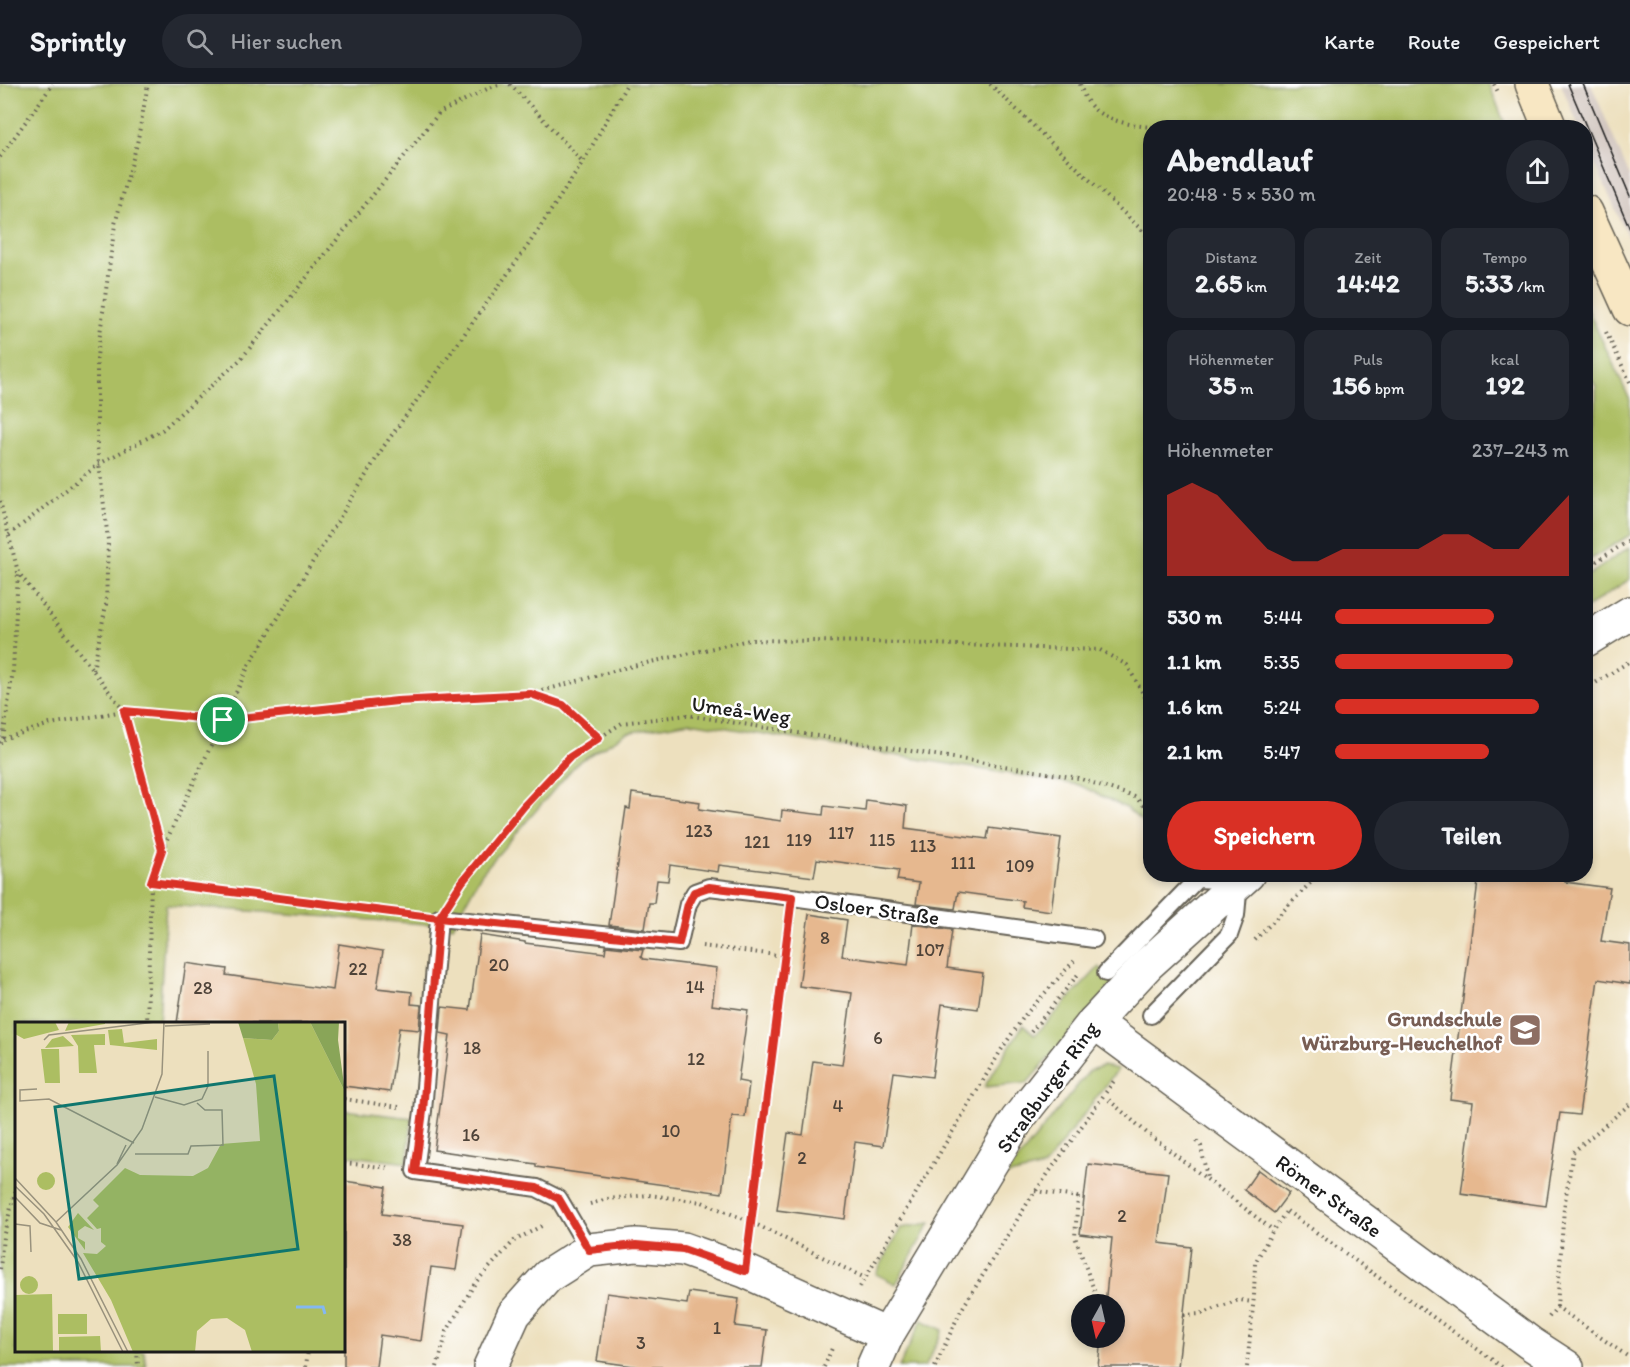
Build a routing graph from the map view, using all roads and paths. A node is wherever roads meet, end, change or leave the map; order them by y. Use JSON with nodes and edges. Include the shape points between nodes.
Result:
{"nodes":[{"id":1,"x":53,"y":84,"type":"edge"},
{"id":2,"x":148,"y":84,"type":"edge"},
{"id":3,"x":502,"y":84,"type":"edge"},
{"id":4,"x":510,"y":84,"type":"edge"},
{"id":5,"x":627,"y":84,"type":"edge"},
{"id":6,"x":990,"y":84,"type":"edge"},
{"id":7,"x":1080,"y":84,"type":"edge"},
{"id":8,"x":1532,"y":84,"type":"edge"},
{"id":9,"x":1547,"y":120,"type":"edge"},
{"id":10,"x":1143,"y":127,"type":"edge"},
{"id":11,"x":0,"y":157,"type":"edge"},
{"id":12,"x":583,"y":162,"type":"junction"},
{"id":13,"x":1593,"y":227,"type":"edge"},
{"id":14,"x":1143,"y":231,"type":"edge"},
{"id":15,"x":1630,"y":309,"type":"edge"},
{"id":16,"x":99,"y":464,"type":"junction"},
{"id":17,"x":0,"y":501,"type":"edge"},
{"id":18,"x":9,"y":535,"type":"junction"},
{"id":19,"x":1630,"y":540,"type":"edge"},
{"id":20,"x":1593,"y":564,"type":"edge"},
{"id":21,"x":18,"y":572,"type":"junction"},
{"id":22,"x":1630,"y":613,"type":"edge"},
{"id":23,"x":1593,"y":636,"type":"edge"},
{"id":24,"x":1630,"y":661,"type":"edge"},
{"id":25,"x":93,"y":670,"type":"junction"},
{"id":26,"x":1593,"y":685,"type":"edge"},
{"id":27,"x":1143,"y":693,"type":"edge"},
{"id":28,"x":531,"y":694,"type":"junction"},
{"id":29,"x":124,"y":711,"type":"junction"},
{"id":30,"x":223,"y":720,"type":"junction"},
{"id":31,"x":599,"y":738,"type":"junction"},
{"id":32,"x":2,"y":741,"type":"edge"},
{"id":33,"x":1143,"y":804,"type":"edge"},
{"id":34,"x":162,"y":850,"type":"junction"},
{"id":35,"x":151,"y":882,"type":"junction"},
{"id":36,"x":1194,"y":882,"type":"edge"},
{"id":37,"x":1240,"y":882,"type":"edge"},
{"id":38,"x":1243,"y":882,"type":"edge"},
{"id":39,"x":792,"y":897,"type":"junction"},
{"id":40,"x":439,"y":918,"type":"junction"},
{"id":41,"x":1094,"y":939,"type":"joint"},
{"id":42,"x":679,"y":943,"type":"junction"},
{"id":43,"x":785,"y":956,"type":"junction"},
{"id":44,"x":1083,"y":969,"type":"dead end"},
{"id":45,"x":1106,"y":974,"type":"dead end"},
{"id":46,"x":1151,"y":1016,"type":"dead end"},
{"id":47,"x":147,"y":1022,"type":"edge"},
{"id":48,"x":1094,"y":1022,"type":"junction"},
{"id":49,"x":1031,"y":1032,"type":"dead end"},
{"id":50,"x":1135,"y":1053,"type":"junction"},
{"id":51,"x":1114,"y":1081,"type":"junction"},
{"id":52,"x":1123,"y":1087,"type":"dead end"},
{"id":53,"x":345,"y":1099,"type":"edge"},
{"id":54,"x":1109,"y":1100,"type":"dead end"},
{"id":55,"x":1630,"y":1104,"type":"edge"},
{"id":56,"x":423,"y":1111,"type":"junction"},
{"id":57,"x":1193,"y":1136,"type":"dead end"},
{"id":58,"x":345,"y":1163,"type":"edge"},
{"id":59,"x":415,"y":1171,"type":"junction"},
{"id":60,"x":1207,"y":1178,"type":"junction"},
{"id":61,"x":1309,"y":1181,"type":"junction"},
{"id":62,"x":1035,"y":1191,"type":"junction"},
{"id":63,"x":15,"y":1193,"type":"edge"},
{"id":64,"x":1078,"y":1197,"type":"junction"},
{"id":65,"x":1084,"y":1198,"type":"dead end"},
{"id":66,"x":1287,"y":1211,"type":"junction"},
{"id":67,"x":1273,"y":1230,"type":"junction"},
{"id":68,"x":589,"y":1250,"type":"junction"},
{"id":69,"x":0,"y":1269,"type":"edge"},
{"id":70,"x":745,"y":1271,"type":"junction"},
{"id":71,"x":1095,"y":1294,"type":"edge"},
{"id":72,"x":1253,"y":1302,"type":"junction"},
{"id":73,"x":1557,"y":1307,"type":"dead end"},
{"id":74,"x":1184,"y":1315,"type":"dead end"},
{"id":75,"x":846,"y":1316,"type":"junction"},
{"id":76,"x":887,"y":1335,"type":"junction"},
{"id":77,"x":137,"y":1352,"type":"edge"},
{"id":78,"x":308,"y":1352,"type":"edge"},
{"id":79,"x":138,"y":1367,"type":"edge"},
{"id":80,"x":306,"y":1367,"type":"edge"},
{"id":81,"x":490,"y":1367,"type":"edge"},
{"id":82,"x":824,"y":1367,"type":"edge"},
{"id":83,"x":873,"y":1367,"type":"edge"},
{"id":84,"x":935,"y":1367,"type":"edge"},
{"id":85,"x":1247,"y":1367,"type":"edge"},
{"id":86,"x":1502,"y":1367,"type":"edge"},
{"id":87,"x":1567,"y":1367,"type":"edge"}],
"edges":[{"from":1,"to":11,"type":"path"},
{"from":2,"to":16,"type":"path","via":[[137,144],[115,224],[97,356]]},
{"from":3,"to":16,"type":"path","via":[[439,113],[242,359],[162,430]]},
{"from":4,"to":12,"type":"path"},
{"from":5,"to":12,"type":"path"},
{"from":6,"to":14,"type":"path"},
{"from":7,"to":10,"type":"path","via":[[1088,103],[1104,115]]},
{"from":8,"to":9,"type":"main road"},
{"from":12,"to":30,"type":"path","via":[[384,446],[249,665]]},
{"from":13,"to":15,"type":"main road"},
{"from":16,"to":18,"type":"path"},
{"from":16,"to":25,"type":"path","via":[[108,550],[106,605]]},
{"from":17,"to":18,"type":"path"},
{"from":18,"to":21,"type":"path"},
{"from":19,"to":20,"type":"path"},
{"from":21,"to":25,"type":"path"},
{"from":21,"to":32,"type":"path","via":[[13,670]]},
{"from":22,"to":23,"type":"street"},
{"from":24,"to":26,"type":"path"},
{"from":25,"to":29,"type":"path"},
{"from":27,"to":28,"type":"path","via":[[1127,665],[1100,651],[749,640]]},
{"from":28,"to":30,"type":"path","via":[[397,701]]},
{"from":28,"to":31,"type":"path","via":[[563,705]]},
{"from":29,"to":30,"type":"path"},
{"from":29,"to":32,"type":"path","via":[[50,724]]},
{"from":29,"to":34,"type":"path"},
{"from":30,"to":34,"type":"path"},
{"from":31,"to":33,"type":"path","name":"Umeå-Weg","via":[[622,723],[687,715],[1078,778],[1135,797]]},
{"from":31,"to":40,"type":"path","name":"Umeå-Weg","via":[[570,757],[524,806],[462,882]]},
{"from":34,"to":35,"type":"path"},
{"from":35,"to":40,"type":"path"},
{"from":35,"to":47,"type":"path"},
{"from":36,"to":45,"type":"lane"},
{"from":37,"to":48,"type":"street","name":"Straßburger Ring","via":[[1148,964]]},
{"from":38,"to":46,"type":"lane","via":[[1228,935]]},
{"from":39,"to":41,"type":"lane","name":"Osloer Straße"},
{"from":39,"to":42,"type":"lane","name":"Osloer Straße","via":[[709,887],[694,892]]},
{"from":39,"to":43,"type":"path"},
{"from":40,"to":42,"type":"lane"},
{"from":40,"to":56,"type":"lane"},
{"from":41,"to":75,"type":"path","via":[[1025,1015],[1003,1047]]},
{"from":42,"to":43,"type":"path"},
{"from":43,"to":70,"type":"path"},
{"from":44,"to":49,"type":"path"},
{"from":48,"to":50,"type":"street","name":"Römer Straße"},
{"from":48,"to":76,"type":"street","name":"Straßburger Ring","via":[[1017,1120]]},
{"from":50,"to":51,"type":"path"},
{"from":50,"to":61,"type":"street","name":"Römer Straße"},
{"from":51,"to":52,"type":"path"},
{"from":51,"to":62,"type":"path"},
{"from":53,"to":56,"type":"path"},
{"from":54,"to":60,"type":"path"},
{"from":55,"to":73,"type":"path","via":[[1573,1152],[1564,1208]]},
{"from":56,"to":59,"type":"lane"},
{"from":57,"to":60,"type":"path","via":[[1201,1146]]},
{"from":58,"to":59,"type":"path"},
{"from":59,"to":68,"type":"lane","via":[[537,1188],[559,1199]]},
{"from":60,"to":67,"type":"path"},
{"from":61,"to":66,"type":"path"},
{"from":61,"to":87,"type":"street","name":"Römer Straße"},
{"from":62,"to":64,"type":"path"},
{"from":62,"to":84,"type":"path","via":[[960,1312]]},
{"from":63,"to":69,"type":"path","via":[[3,1237]]},
{"from":64,"to":65,"type":"path"},
{"from":64,"to":71,"type":"path","via":[[1075,1237]]},
{"from":66,"to":67,"type":"path"},
{"from":66,"to":86,"type":"path"},
{"from":67,"to":72,"type":"path","via":[[1255,1263]]},
{"from":68,"to":70,"type":"street","via":[[636,1245],[683,1249]]},
{"from":68,"to":81,"type":"street","via":[[548,1276],[514,1314]]},
{"from":70,"to":75,"type":"street"},
{"from":72,"to":74,"type":"path","via":[[1239,1300],[1200,1314]]},
{"from":72,"to":85,"type":"path"},
{"from":75,"to":76,"type":"street"},
{"from":75,"to":82,"type":"path"},
{"from":76,"to":83,"type":"street","name":"Straßburger Ring"},
{"from":77,"to":79,"type":"path"},
{"from":78,"to":80,"type":"path"}]}
